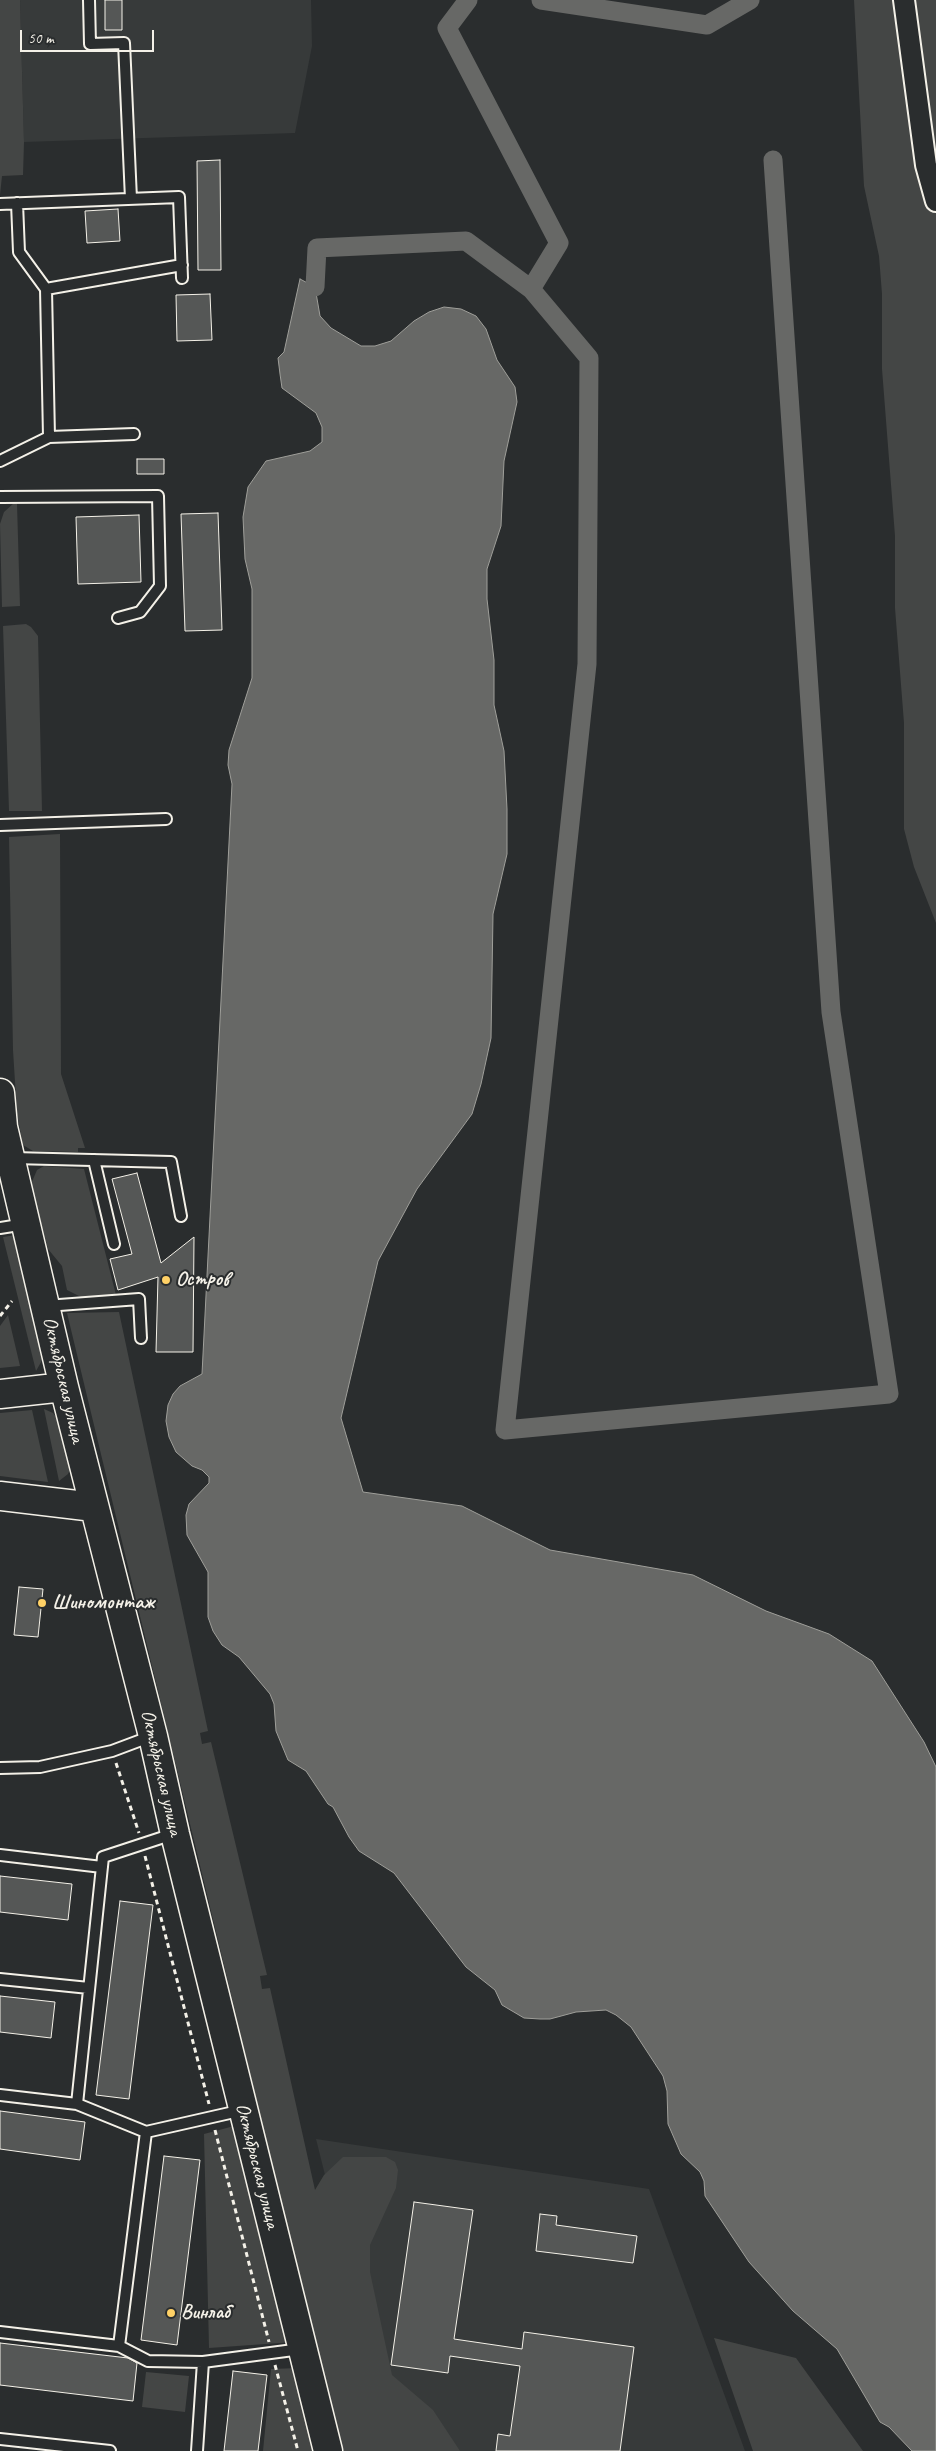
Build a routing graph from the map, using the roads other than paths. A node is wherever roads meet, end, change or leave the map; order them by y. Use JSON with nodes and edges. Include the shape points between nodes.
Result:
{"nodes":[{"id":1,"x":89,"y":0,"type":"edge"},
{"id":2,"x":904,"y":0,"type":"edge"},
{"id":3,"x":130,"y":199,"type":"junction"},
{"id":4,"x":936,"y":201,"type":"edge"},
{"id":5,"x":17,"y":203,"type":"junction"},
{"id":6,"x":0,"y":204,"type":"edge"},
{"id":7,"x":182,"y":265,"type":"junction"},
{"id":8,"x":182,"y":278,"type":"dead end"},
{"id":9,"x":46,"y":289,"type":"junction"},
{"id":10,"x":134,"y":434,"type":"dead end"},
{"id":11,"x":49,"y":437,"type":"junction"},
{"id":12,"x":0,"y":460,"type":"edge"},
{"id":13,"x":0,"y":497,"type":"edge"},
{"id":14,"x":118,"y":618,"type":"dead end"},
{"id":15,"x":166,"y":819,"type":"dead end"},
{"id":16,"x":0,"y":825,"type":"edge"},
{"id":17,"x":0,"y":1093,"type":"edge"},
{"id":18,"x":12,"y":1158,"type":"junction"},
{"id":19,"x":94,"y":1160,"type":"junction"},
{"id":20,"x":180,"y":1216,"type":"dead end"},
{"id":21,"x":13,"y":1226,"type":"edge"},
{"id":22,"x":114,"y":1244,"type":"dead end"},
{"id":23,"x":45,"y":1306,"type":"junction"},
{"id":24,"x":140,"y":1338,"type":"dead end"},
{"id":25,"x":64,"y":1387,"type":"junction"},
{"id":26,"x":0,"y":1394,"type":"edge"},
{"id":27,"x":0,"y":1496,"type":"edge"},
{"id":28,"x":94,"y":1507,"type":"junction"},
{"id":29,"x":153,"y":1736,"type":"junction"},
{"id":30,"x":0,"y":1768,"type":"edge"},
{"id":31,"x":175,"y":1834,"type":"junction"},
{"id":32,"x":0,"y":1856,"type":"edge"},
{"id":33,"x":102,"y":1867,"type":"junction"},
{"id":34,"x":0,"y":1979,"type":"edge"},
{"id":35,"x":89,"y":1988,"type":"junction"},
{"id":36,"x":0,"y":2095,"type":"edge"},
{"id":37,"x":77,"y":2104,"type":"junction"},
{"id":38,"x":244,"y":2110,"type":"junction"},
{"id":39,"x":146,"y":2132,"type":"junction"},
{"id":40,"x":0,"y":2332,"type":"edge"},
{"id":41,"x":119,"y":2346,"type":"junction"},
{"id":42,"x":303,"y":2348,"type":"junction"},
{"id":43,"x":203,"y":2362,"type":"junction"},
{"id":44,"x":0,"y":2439,"type":"edge"},
{"id":45,"x":110,"y":2451,"type":"edge"},
{"id":46,"x":197,"y":2451,"type":"edge"},
{"id":47,"x":328,"y":2451,"type":"edge"}],
"edges":[{"from":1,"to":3,"type":"lane","via":[[90,44],[124,43]]},
{"from":2,"to":4,"type":"street","via":[[926,165]]},
{"from":3,"to":5,"type":"lane"},
{"from":3,"to":7,"type":"lane","via":[[179,197]]},
{"from":5,"to":6,"type":"lane"},
{"from":5,"to":9,"type":"lane","via":[[19,252]]},
{"from":7,"to":8,"type":"lane"},
{"from":7,"to":9,"type":"lane"},
{"from":9,"to":11,"type":"lane"},
{"from":10,"to":11,"type":"lane"},
{"from":11,"to":12,"type":"lane"},
{"from":13,"to":14,"type":"lane","via":[[158,496],[160,586],[140,612]]},
{"from":15,"to":16,"type":"lane"},
{"from":17,"to":18,"type":"main road","name":"Октябрьская улица","via":[[3,1127]]},
{"from":18,"to":19,"type":"lane"},
{"from":18,"to":21,"type":"main road","name":"Октябрьская улица"},
{"from":19,"to":20,"type":"lane","via":[[171,1162]]},
{"from":19,"to":22,"type":"lane"},
{"from":21,"to":23,"type":"main road","name":"Октябрьская улица"},
{"from":23,"to":24,"type":"lane","via":[[139,1299]]},
{"from":23,"to":25,"type":"main road","name":"Октябрьская улица"},
{"from":25,"to":26,"type":"main road"},
{"from":25,"to":28,"type":"main road","name":"Октябрьская улица"},
{"from":27,"to":28,"type":"main road"},
{"from":28,"to":29,"type":"main road","name":"Октябрьская улица"},
{"from":29,"to":30,"type":"lane","via":[[112,1750],[40,1767]]},
{"from":29,"to":31,"type":"main road","name":"Октябрьская улица"},
{"from":31,"to":33,"type":"lane","via":[[103,1857]]},
{"from":31,"to":38,"type":"main road","name":"Октябрьская улица"},
{"from":32,"to":33,"type":"lane"},
{"from":33,"to":35,"type":"lane"},
{"from":34,"to":35,"type":"lane"},
{"from":35,"to":37,"type":"lane"},
{"from":36,"to":37,"type":"lane"},
{"from":37,"to":39,"type":"lane"},
{"from":38,"to":39,"type":"lane"},
{"from":38,"to":42,"type":"main road","name":"Октябрьская улица"},
{"from":39,"to":41,"type":"lane"},
{"from":40,"to":41,"type":"lane"},
{"from":41,"to":43,"type":"lane","via":[[148,2361]]},
{"from":42,"to":43,"type":"lane"},
{"from":42,"to":47,"type":"main road","name":"Октябрьская улица"},
{"from":43,"to":46,"type":"lane"},
{"from":44,"to":45,"type":"lane"}]}
